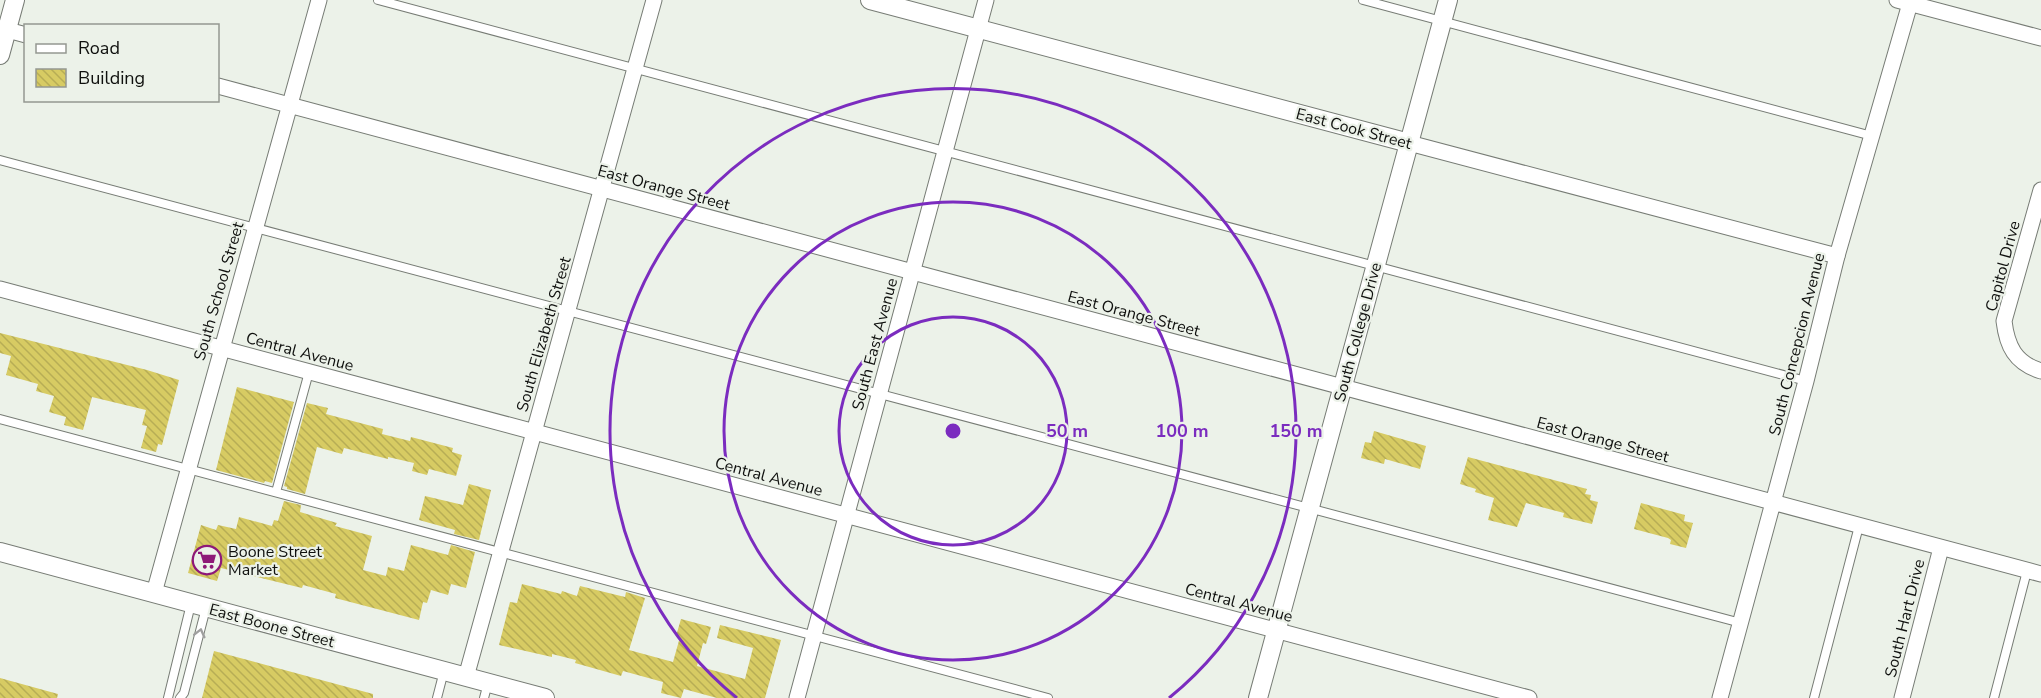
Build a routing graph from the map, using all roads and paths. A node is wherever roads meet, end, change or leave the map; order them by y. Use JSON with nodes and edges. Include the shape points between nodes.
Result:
{"nodes":[{"id":1,"x":15,"y":0,"type":"edge"},
{"id":2,"x":319,"y":0,"type":"edge"},
{"id":3,"x":378,"y":0,"type":"edge"},
{"id":4,"x":654,"y":0,"type":"edge"},
{"id":5,"x":870,"y":0,"type":"edge"},
{"id":6,"x":986,"y":0,"type":"edge"},
{"id":7,"x":1363,"y":0,"type":"edge"},
{"id":8,"x":1448,"y":0,"type":"edge"},
{"id":9,"x":1906,"y":1,"type":"edge"},
{"id":10,"x":1442,"y":21,"type":"junction"},
{"id":11,"x":4,"y":29,"type":"edge"},
{"id":12,"x":978,"y":29,"type":"junction"},
{"id":13,"x":24,"y":34,"type":"edge"},
{"id":14,"x":2041,"y":38,"type":"edge"},
{"id":15,"x":0,"y":55,"type":"edge"},
{"id":16,"x":635,"y":68,"type":"junction"},
{"id":17,"x":219,"y":86,"type":"edge"},
{"id":18,"x":289,"y":105,"type":"junction"},
{"id":19,"x":1872,"y":136,"type":"junction"},
{"id":20,"x":1409,"y":143,"type":"junction"},
{"id":21,"x":945,"y":151,"type":"junction"},
{"id":22,"x":0,"y":160,"type":"edge"},
{"id":23,"x":602,"y":189,"type":"junction"},
{"id":24,"x":2041,"y":190,"type":"edge"},
{"id":25,"x":255,"y":229,"type":"junction"},
{"id":26,"x":1837,"y":256,"type":"junction"},
{"id":27,"x":1375,"y":266,"type":"junction"},
{"id":28,"x":912,"y":272,"type":"junction"},
{"id":29,"x":0,"y":289,"type":"edge"},
{"id":30,"x":568,"y":312,"type":"junction"},
{"id":31,"x":221,"y":348,"type":"junction"},
{"id":32,"x":2041,"y":370,"type":"edge"},
{"id":33,"x":309,"y":372,"type":"junction"},
{"id":34,"x":1806,"y":381,"type":"junction"},
{"id":35,"x":1342,"y":387,"type":"junction"},
{"id":36,"x":879,"y":395,"type":"junction"},
{"id":37,"x":0,"y":419,"type":"edge"},
{"id":38,"x":534,"y":432,"type":"junction"},
{"id":39,"x":188,"y":469,"type":"junction"},
{"id":40,"x":276,"y":492,"type":"junction"},
{"id":41,"x":1774,"y":503,"type":"junction"},
{"id":42,"x":1309,"y":509,"type":"junction"},
{"id":43,"x":847,"y":515,"type":"junction"},
{"id":44,"x":1859,"y":526,"type":"junction"},
{"id":45,"x":1941,"y":548,"type":"junction"},
{"id":46,"x":0,"y":552,"type":"edge"},
{"id":47,"x":501,"y":552,"type":"junction"},
{"id":48,"x":2034,"y":572,"type":"edge"},
{"id":49,"x":154,"y":593,"type":"junction"},
{"id":50,"x":199,"y":605,"type":"junction"},
{"id":51,"x":1741,"y":624,"type":"junction"},
{"id":52,"x":1276,"y":630,"type":"junction"},
{"id":53,"x":814,"y":636,"type":"junction"},
{"id":54,"x":175,"y":666,"type":"junction"},
{"id":55,"x":191,"y":670,"type":"junction"},
{"id":56,"x":444,"y":671,"type":"junction"},
{"id":57,"x":466,"y":677,"type":"junction"},
{"id":58,"x":486,"y":690,"type":"edge"},
{"id":59,"x":168,"y":698,"type":"edge"},
{"id":60,"x":180,"y":698,"type":"edge"},
{"id":61,"x":436,"y":698,"type":"edge"},
{"id":62,"x":545,"y":698,"type":"edge"},
{"id":63,"x":797,"y":698,"type":"edge"},
{"id":64,"x":1048,"y":698,"type":"edge"},
{"id":65,"x":1258,"y":698,"type":"edge"},
{"id":66,"x":1529,"y":698,"type":"edge"},
{"id":67,"x":1720,"y":698,"type":"edge"},
{"id":68,"x":1814,"y":698,"type":"edge"},
{"id":69,"x":1902,"y":698,"type":"edge"},
{"id":70,"x":1994,"y":698,"type":"edge"}],
"edges":[{"from":1,"to":11,"type":"street"},
{"from":2,"to":18,"type":"street","name":"South School Street"},
{"from":3,"to":16,"type":"lane"},
{"from":4,"to":16,"type":"street","name":"South Elizabeth Street"},
{"from":5,"to":12,"type":"street","name":"East Cook Street"},
{"from":6,"to":12,"type":"street","name":"South East Avenue"},
{"from":7,"to":10,"type":"lane"},
{"from":8,"to":10,"type":"street","name":"South College Drive"},
{"from":9,"to":14,"type":"street"},
{"from":9,"to":19,"type":"street","name":"South Concepcion Avenue"},
{"from":10,"to":19,"type":"lane"},
{"from":10,"to":20,"type":"street","name":"South College Drive"},
{"from":11,"to":13,"type":"street"},
{"from":11,"to":15,"type":"street"},
{"from":12,"to":20,"type":"street","name":"East Cook Street"},
{"from":12,"to":21,"type":"street","name":"South East Avenue"},
{"from":16,"to":21,"type":"lane"},
{"from":16,"to":23,"type":"street","name":"South Elizabeth Street"},
{"from":17,"to":18,"type":"street","name":"East Orange Street"},
{"from":18,"to":23,"type":"street","name":"East Orange Street"},
{"from":18,"to":25,"type":"street","name":"South School Street"},
{"from":19,"to":26,"type":"street","name":"South Concepcion Avenue"},
{"from":20,"to":26,"type":"street","name":"East Cook Street"},
{"from":20,"to":27,"type":"street","name":"South College Drive"},
{"from":21,"to":27,"type":"lane"},
{"from":21,"to":28,"type":"street","name":"South East Avenue"},
{"from":22,"to":25,"type":"lane"},
{"from":23,"to":28,"type":"street","name":"East Orange Street"},
{"from":23,"to":30,"type":"street","name":"South Elizabeth Street"},
{"from":24,"to":32,"type":"street","name":"Capitol Drive","via":[[2004,321],[2007,340],[2017,357]]},
{"from":25,"to":30,"type":"lane"},
{"from":25,"to":31,"type":"street","name":"South School Street"},
{"from":26,"to":34,"type":"street","name":"South Concepcion Avenue"},
{"from":27,"to":34,"type":"lane"},
{"from":27,"to":35,"type":"street","name":"South College Drive"},
{"from":28,"to":35,"type":"street","name":"East Orange Street"},
{"from":28,"to":36,"type":"street","name":"South East Avenue"},
{"from":29,"to":31,"type":"street","name":"Central Avenue"},
{"from":30,"to":36,"type":"lane"},
{"from":30,"to":38,"type":"street","name":"South Elizabeth Street"},
{"from":31,"to":33,"type":"street","name":"Central Avenue"},
{"from":31,"to":39,"type":"street","name":"South School Street"},
{"from":33,"to":38,"type":"street","name":"Central Avenue"},
{"from":33,"to":40,"type":"lane"},
{"from":34,"to":41,"type":"street","name":"South Concepcion Avenue"},
{"from":35,"to":41,"type":"street","name":"East Orange Street"},
{"from":35,"to":42,"type":"street","name":"South College Drive"},
{"from":36,"to":42,"type":"lane"},
{"from":36,"to":43,"type":"street","name":"South East Avenue"},
{"from":37,"to":39,"type":"lane"},
{"from":38,"to":43,"type":"street","name":"Central Avenue"},
{"from":38,"to":47,"type":"street","name":"South Elizabeth Street"},
{"from":39,"to":40,"type":"lane"},
{"from":39,"to":49,"type":"street","name":"South School Street"},
{"from":40,"to":47,"type":"lane"},
{"from":41,"to":44,"type":"street","name":"East Orange Street"},
{"from":41,"to":51,"type":"street","name":"South Concepcion Avenue"},
{"from":42,"to":51,"type":"lane"},
{"from":42,"to":52,"type":"street","name":"South College Drive"},
{"from":43,"to":52,"type":"street","name":"Central Avenue"},
{"from":43,"to":53,"type":"street","name":"South East Avenue"},
{"from":44,"to":45,"type":"street","name":"East Orange Street"},
{"from":44,"to":68,"type":"lane"},
{"from":45,"to":48,"type":"street","name":"East Orange Street"},
{"from":45,"to":69,"type":"street","name":"South Hart Drive"},
{"from":46,"to":49,"type":"street","name":"East Boone Street"},
{"from":47,"to":53,"type":"lane"},
{"from":47,"to":57,"type":"street","name":"South Elizabeth Street"},
{"from":48,"to":70,"type":"lane"},
{"from":49,"to":50,"type":"street","name":"East Boone Street"},
{"from":50,"to":54,"type":"lane"},
{"from":55,"to":50,"type":"lane","one_way":true},
{"from":50,"to":56,"type":"street","name":"East Boone Street"},
{"from":51,"to":67,"type":"street","name":"South Concepcion Avenue"},
{"from":52,"to":65,"type":"street","name":"South College Drive"},
{"from":52,"to":66,"type":"street","name":"Central Avenue"},
{"from":53,"to":63,"type":"street","name":"South East Avenue"},
{"from":53,"to":64,"type":"lane"},
{"from":54,"to":55,"type":"lane"},
{"from":54,"to":59,"type":"lane"},
{"from":55,"to":60,"type":"lane"},
{"from":56,"to":57,"type":"street","name":"East Boone Street"},
{"from":56,"to":61,"type":"lane"},
{"from":57,"to":58,"type":"street","name":"East Boone Street"},
{"from":58,"to":62,"type":"street","name":"East Boone Street"}]}
